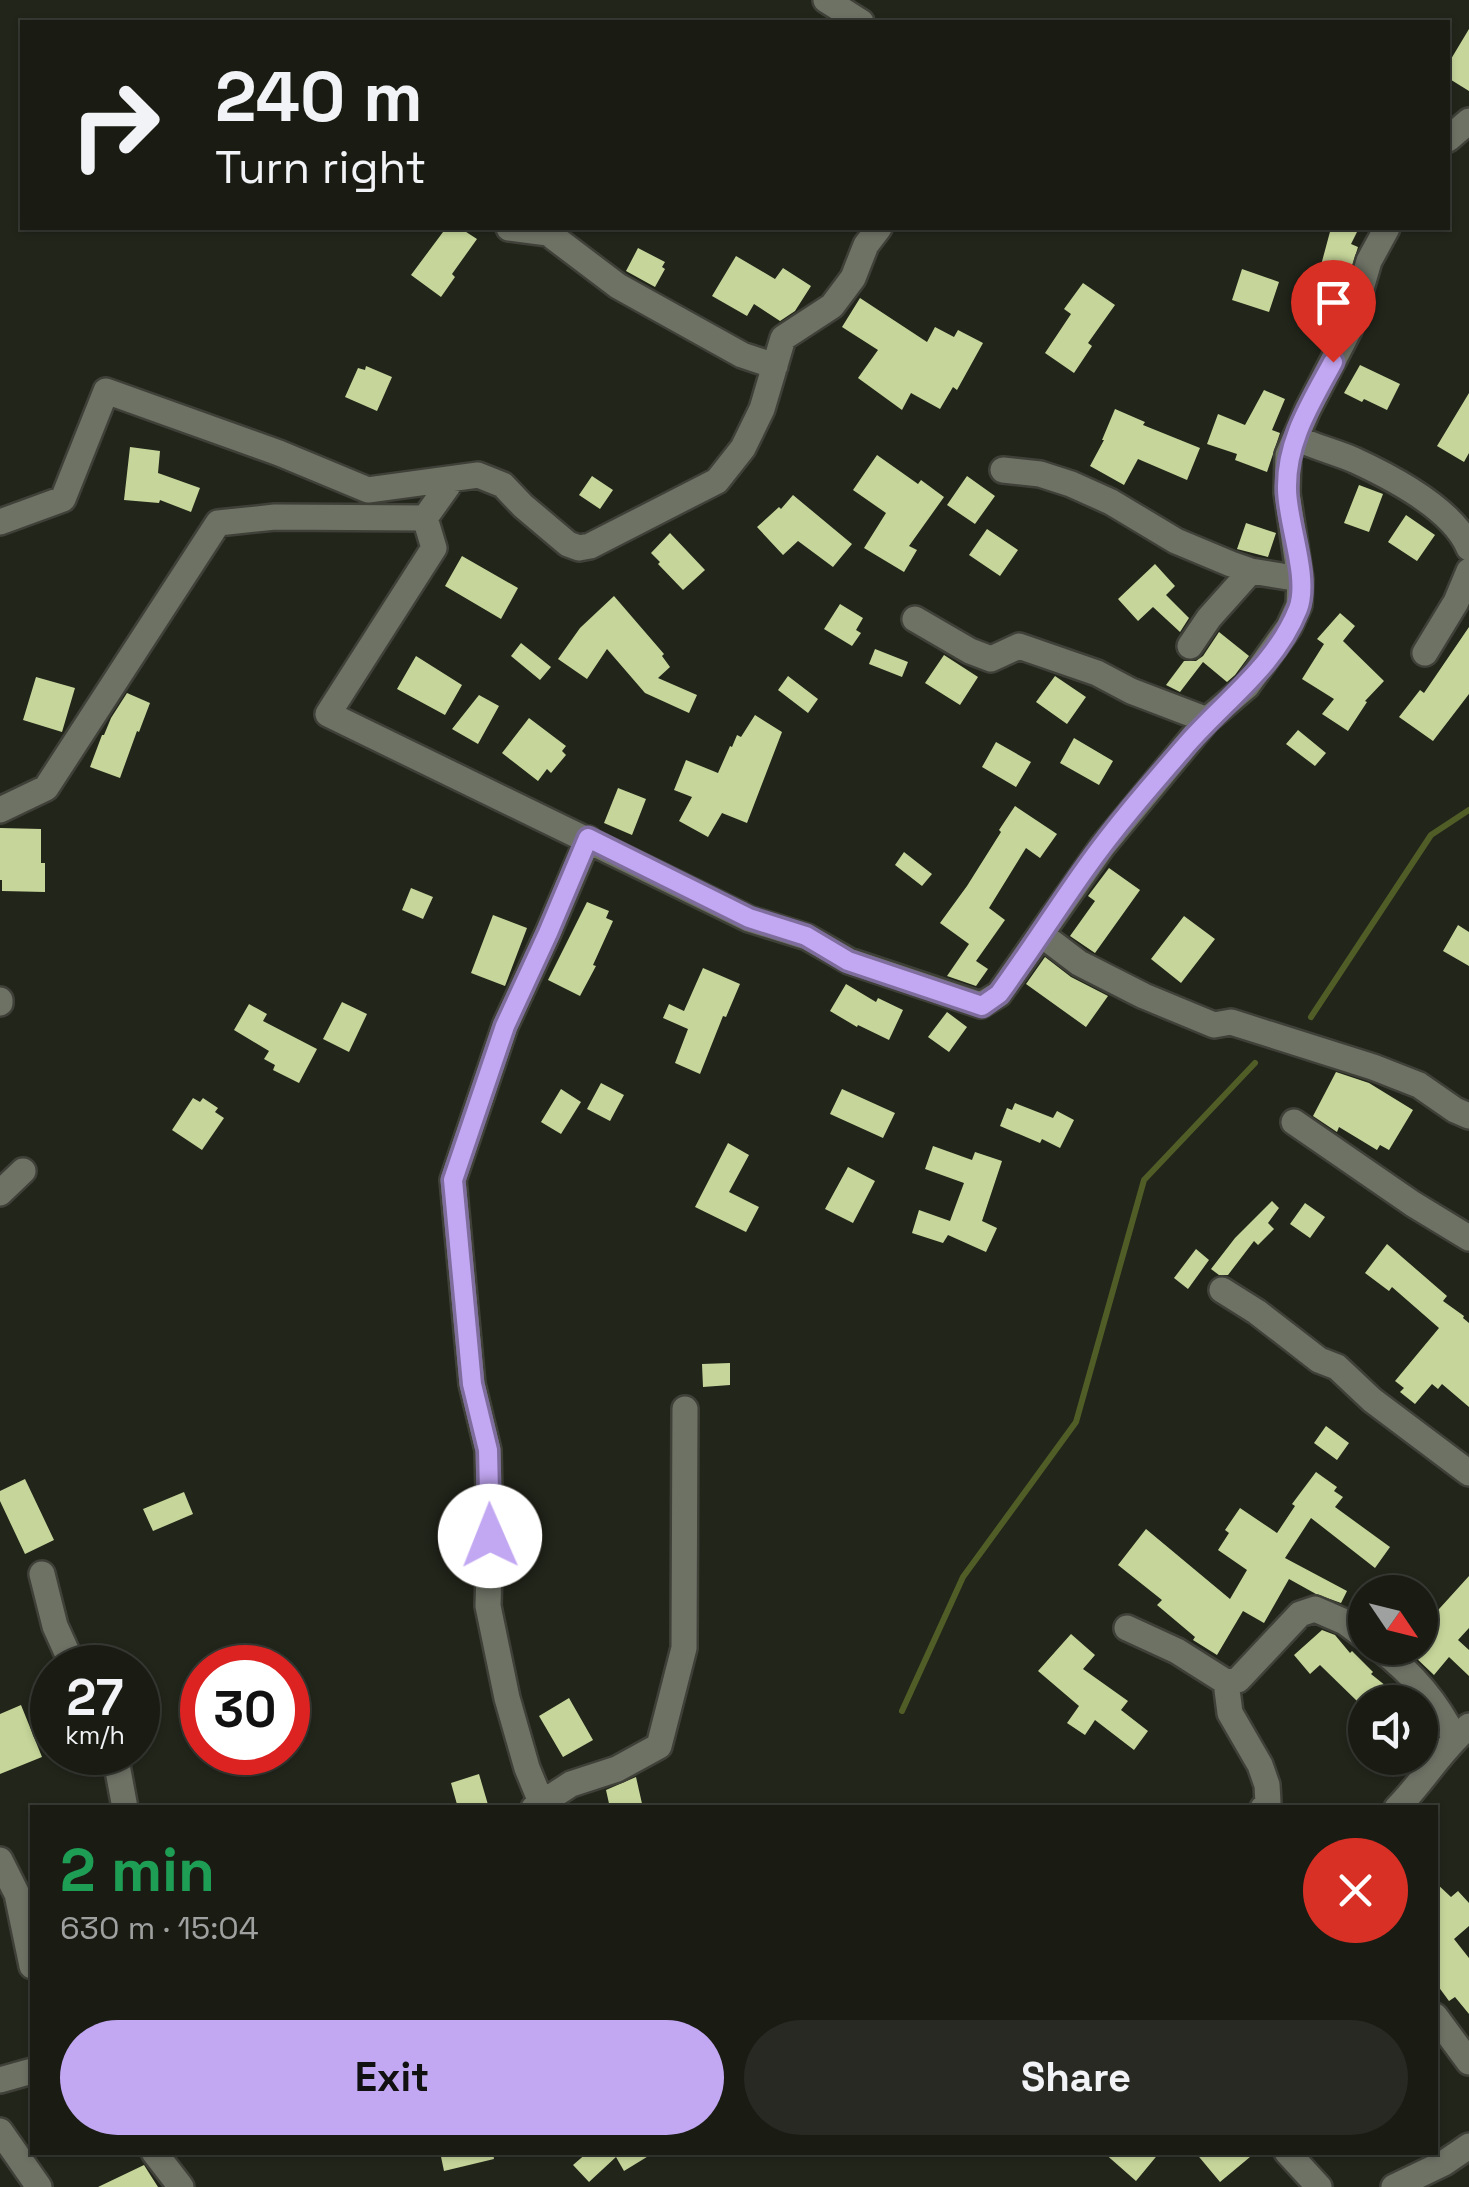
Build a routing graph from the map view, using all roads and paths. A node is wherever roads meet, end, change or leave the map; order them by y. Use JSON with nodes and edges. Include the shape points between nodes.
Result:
{"nodes":[{"id":1,"x":826,"y":0,"type":"edge"},
{"id":2,"x":858,"y":20,"type":"edge"},
{"id":3,"x":1469,"y":121,"type":"edge"},
{"id":4,"x":1450,"y":138,"type":"edge"},
{"id":5,"x":524,"y":230,"type":"edge"},
{"id":6,"x":878,"y":230,"type":"edge"},
{"id":7,"x":1386,"y":230,"type":"edge"},
{"id":8,"x":775,"y":366,"type":"junction"},
{"id":9,"x":1296,"y":438,"type":"junction"},
{"id":10,"x":1003,"y":470,"type":"dead end"},
{"id":11,"x":452,"y":480,"type":"junction"},
{"id":12,"x":425,"y":518,"type":"junction"},
{"id":13,"x":0,"y":522,"type":"edge"},
{"id":14,"x":1469,"y":548,"type":"edge"},
{"id":15,"x":1251,"y":571,"type":"junction"},
{"id":16,"x":1469,"y":571,"type":"edge"},
{"id":17,"x":1300,"y":579,"type":"junction"},
{"id":18,"x":915,"y":619,"type":"dead end"},
{"id":19,"x":1190,"y":646,"type":"dead end"},
{"id":20,"x":1426,"y":653,"type":"dead end"},
{"id":21,"x":1207,"y":720,"type":"junction"},
{"id":22,"x":0,"y":810,"type":"edge"},
{"id":23,"x":588,"y":838,"type":"junction"},
{"id":24,"x":1042,"y":935,"type":"junction"},
{"id":25,"x":1469,"y":1116,"type":"edge"},
{"id":26,"x":1294,"y":1122,"type":"dead end"},
{"id":27,"x":23,"y":1171,"type":"dead end"},
{"id":28,"x":0,"y":1193,"type":"edge"},
{"id":29,"x":1469,"y":1238,"type":"edge"},
{"id":30,"x":1222,"y":1290,"type":"dead end"},
{"id":31,"x":684,"y":1408,"type":"dead end"},
{"id":32,"x":1469,"y":1473,"type":"edge"},
{"id":33,"x":42,"y":1574,"type":"dead end"},
{"id":34,"x":1348,"y":1625,"type":"edge"},
{"id":35,"x":1128,"y":1628,"type":"dead end"},
{"id":36,"x":64,"y":1645,"type":"edge"},
{"id":37,"x":1401,"y":1665,"type":"edge"},
{"id":38,"x":1226,"y":1682,"type":"junction"},
{"id":39,"x":1462,"y":1732,"type":"edge"},
{"id":40,"x":120,"y":1775,"type":"edge"},
{"id":41,"x":125,"y":1805,"type":"edge"},
{"id":42,"x":538,"y":1805,"type":"edge"},
{"id":43,"x":1266,"y":1805,"type":"edge"},
{"id":44,"x":1400,"y":1805,"type":"edge"},
{"id":45,"x":0,"y":1860,"type":"edge"},
{"id":46,"x":30,"y":1956,"type":"edge"},
{"id":47,"x":1438,"y":2020,"type":"edge"},
{"id":48,"x":1469,"y":2062,"type":"edge"},
{"id":49,"x":30,"y":2072,"type":"edge"},
{"id":50,"x":0,"y":2080,"type":"edge"},
{"id":51,"x":0,"y":2131,"type":"edge"},
{"id":52,"x":1469,"y":2146,"type":"edge"},
{"id":53,"x":156,"y":2155,"type":"edge"},
{"id":54,"x":1290,"y":2155,"type":"edge"},
{"id":55,"x":39,"y":2187,"type":"edge"},
{"id":56,"x":181,"y":2187,"type":"edge"},
{"id":57,"x":1318,"y":2187,"type":"edge"},
{"id":58,"x":1394,"y":2187,"type":"edge"}],
"edges":[{"from":1,"to":2,"type":"street"},
{"from":3,"to":4,"type":"street"},
{"from":5,"to":8,"type":"street","via":[[548,233],[618,286],[742,355]]},
{"from":6,"to":8,"type":"street","via":[[832,306],[784,338]]},
{"from":7,"to":9,"type":"street","via":[[1369,261],[1349,330]]},
{"from":8,"to":11,"type":"street","via":[[744,448],[716,481],[590,546],[568,544],[503,485],[478,475]]},
{"from":9,"to":14,"type":"street","via":[[1391,478],[1428,502]]},
{"from":9,"to":17,"type":"street","via":[[1288,455],[1287,493]]},
{"from":10,"to":15,"type":"street","via":[[1070,484],[1176,541]]},
{"from":11,"to":12,"type":"street"},
{"from":11,"to":13,"type":"street","via":[[368,490],[106,391],[63,499]]},
{"from":12,"to":22,"type":"street","via":[[218,523],[46,788]]},
{"from":12,"to":23,"type":"street","via":[[434,548],[328,714]]},
{"from":15,"to":17,"type":"street"},
{"from":15,"to":19,"type":"street"},
{"from":16,"to":20,"type":"street"},
{"from":17,"to":21,"type":"street","via":[[1300,605],[1281,638],[1247,686]]},
{"from":18,"to":21,"type":"street","via":[[991,660],[1020,646]]},
{"from":21,"to":24,"type":"street","via":[[1102,847]]},
{"from":23,"to":24,"type":"street","via":[[848,961],[982,1006],[999,994]]},
{"from":23,"to":42,"type":"street","via":[[505,1026],[453,1180],[472,1384],[488,1450],[488,1606]]},
{"from":24,"to":25,"type":"street","via":[[1144,996],[1214,1025],[1231,1022],[1373,1067]]},
{"from":26,"to":29,"type":"street"},
{"from":27,"to":28,"type":"street"},
{"from":30,"to":32,"type":"street","via":[[1338,1367]]},
{"from":31,"to":42,"type":"street","via":[[684,1648],[660,1746]]},
{"from":33,"to":36,"type":"street"},
{"from":34,"to":38,"type":"street","via":[[1316,1610],[1300,1614],[1238,1680]]},
{"from":35,"to":38,"type":"street"},
{"from":37,"to":39,"type":"street"},
{"from":38,"to":43,"type":"street","via":[[1230,1714],[1267,1785]]},
{"from":39,"to":44,"type":"street"},
{"from":40,"to":41,"type":"street"},
{"from":45,"to":46,"type":"street","via":[[17,1894]]},
{"from":47,"to":48,"type":"street"},
{"from":49,"to":50,"type":"street"},
{"from":51,"to":55,"type":"street"},
{"from":52,"to":58,"type":"street"},
{"from":53,"to":56,"type":"street"},
{"from":54,"to":57,"type":"street"}]}
